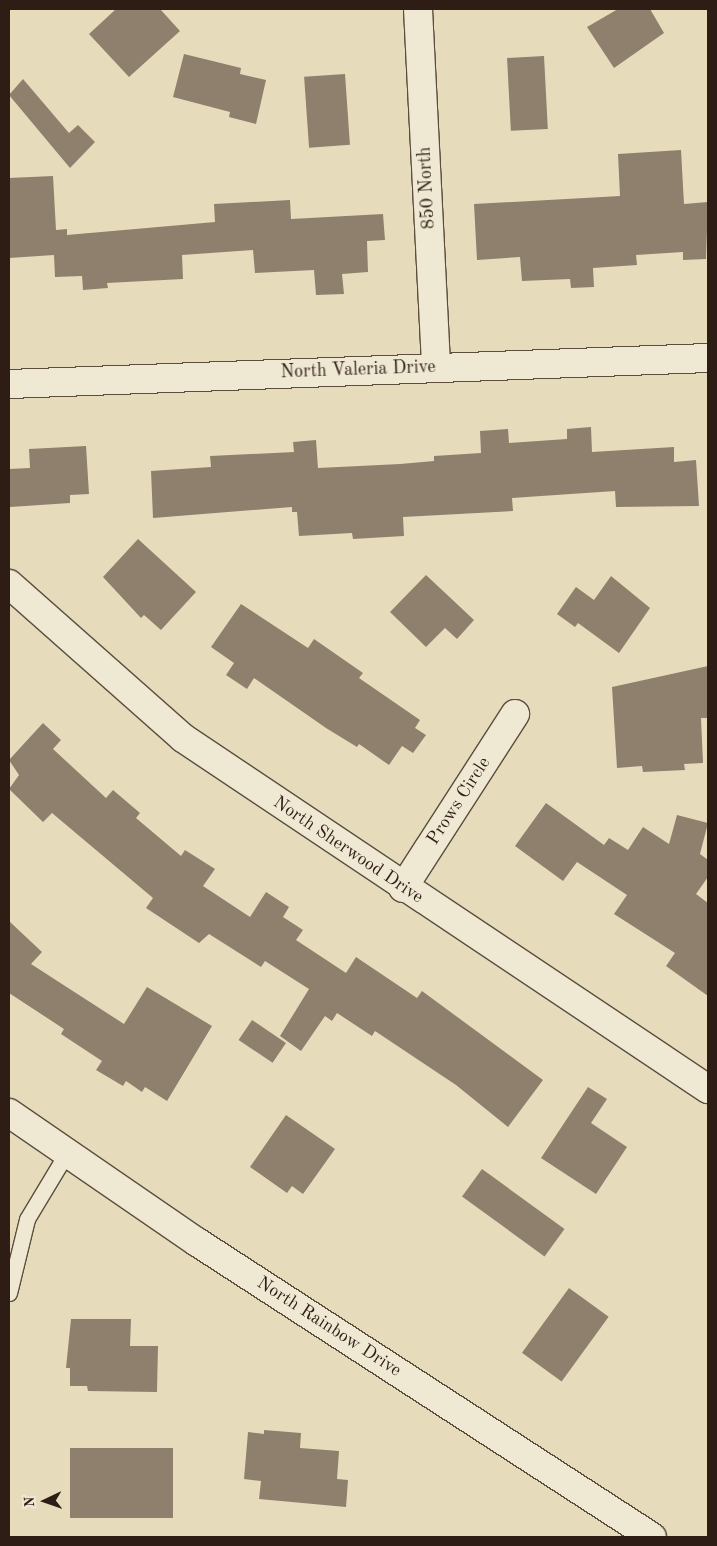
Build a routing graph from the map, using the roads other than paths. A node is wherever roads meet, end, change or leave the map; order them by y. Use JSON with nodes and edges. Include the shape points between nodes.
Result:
{"nodes":[{"id":1,"x":418,"y":9,"type":"edge"},
{"id":2,"x":708,"y":358,"type":"edge"},
{"id":3,"x":436,"y":368,"type":"junction"},
{"id":4,"x":9,"y":384,"type":"edge"},
{"id":5,"x":9,"y":584,"type":"edge"},
{"id":6,"x":516,"y":714,"type":"dead end"},
{"id":7,"x":403,"y":888,"type":"junction"},
{"id":8,"x":708,"y":1089,"type":"edge"},
{"id":9,"x":9,"y":1113,"type":"edge"},
{"id":10,"x":66,"y":1154,"type":"junction"},
{"id":11,"x":9,"y":1293,"type":"edge"},
{"id":12,"x":652,"y":1537,"type":"edge"}],
"edges":[{"from":1,"to":3,"type":"street","name":"850 North"},
{"from":2,"to":3,"type":"street","name":"North Valeria Drive"},
{"from":3,"to":4,"type":"street","name":"North Valeria Drive"},
{"from":5,"to":7,"type":"street","name":"North Sherwood Drive","via":[[182,738]]},
{"from":6,"to":7,"type":"street","name":"Prows Circle"},
{"from":7,"to":8,"type":"street","name":"North Sherwood Drive"},
{"from":9,"to":10,"type":"street","name":"North Rainbow Drive"},
{"from":10,"to":11,"type":"lane","via":[[27,1219]]},
{"from":10,"to":12,"type":"street","name":"North Rainbow Drive"}]}
